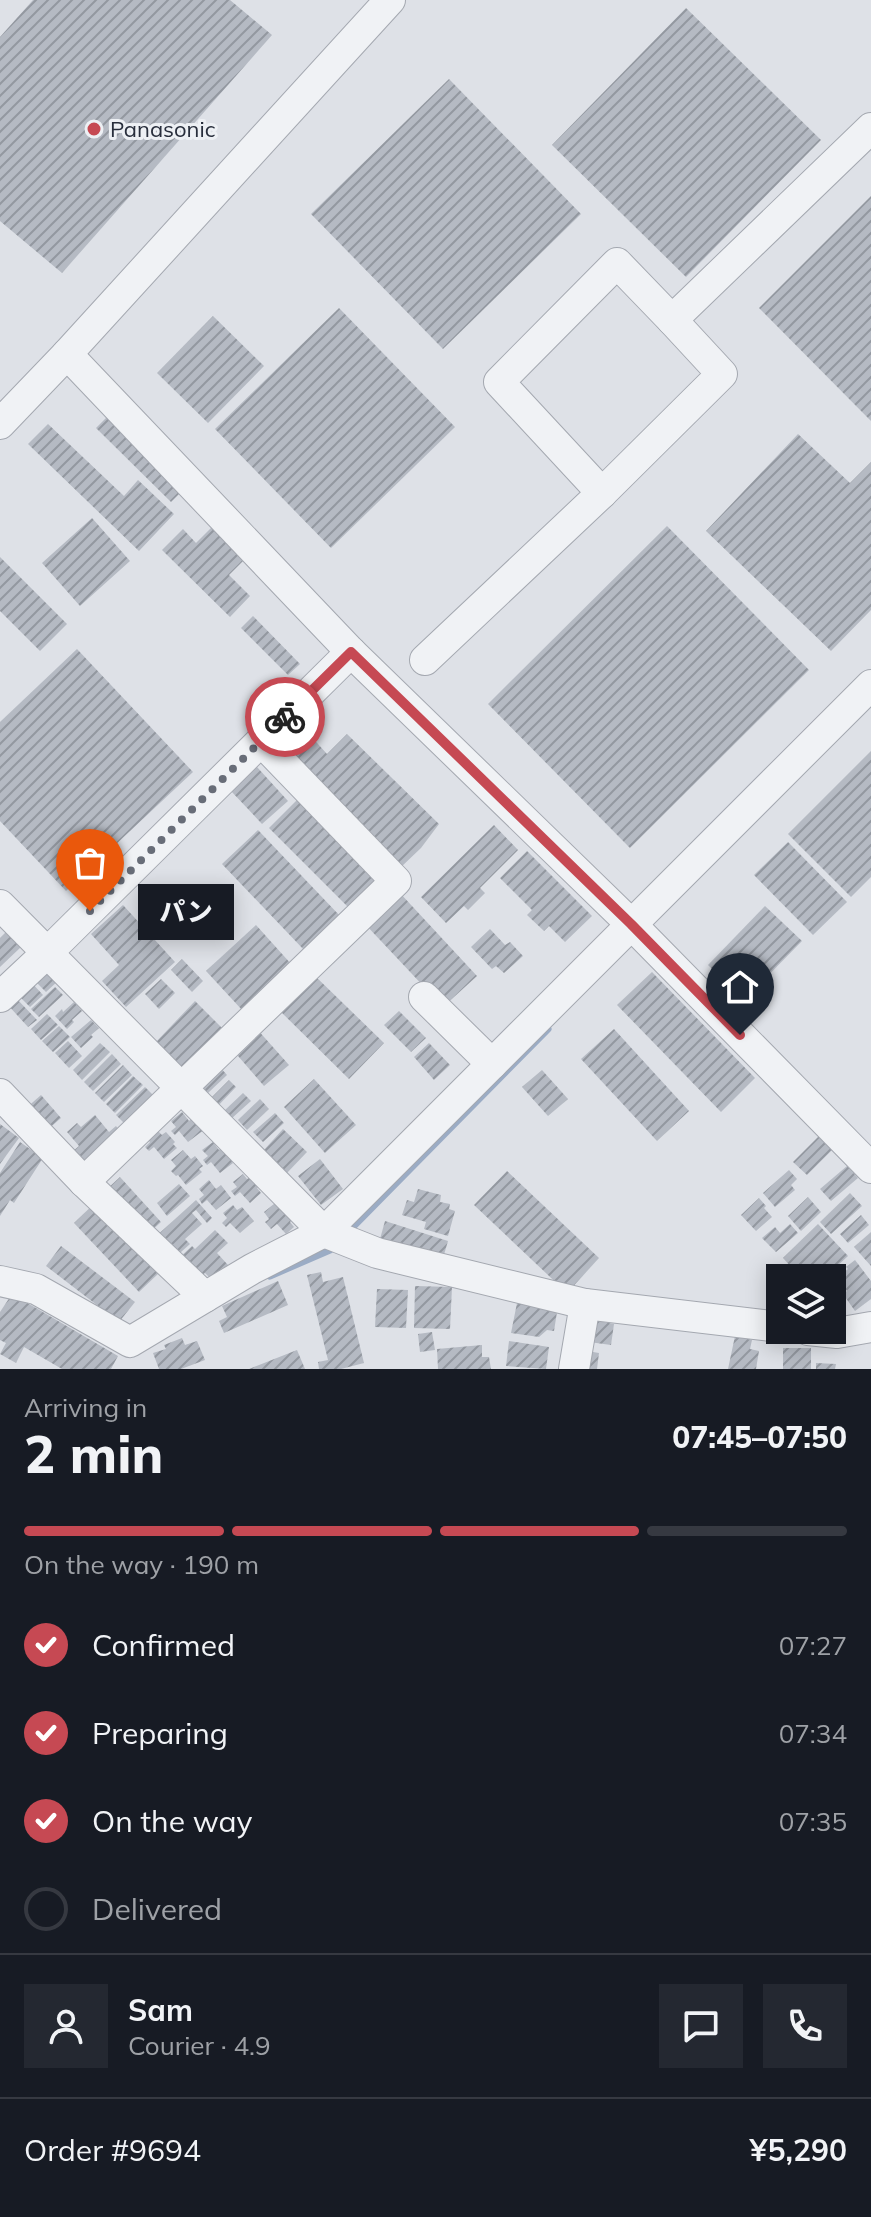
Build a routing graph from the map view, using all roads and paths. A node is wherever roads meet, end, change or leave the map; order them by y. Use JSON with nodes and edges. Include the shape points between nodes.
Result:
{"nodes":[{"id":1,"x":390,"y":0,"type":"edge"},
{"id":2,"x":871,"y":128,"type":"edge"},
{"id":3,"x":672,"y":320,"type":"junction"},
{"id":4,"x":67,"y":354,"type":"junction"},
{"id":5,"x":2,"y":418,"type":"edge"},
{"id":6,"x":602,"y":493,"type":"junction"},
{"id":7,"x":351,"y":652,"type":"junction"},
{"id":8,"x":425,"y":660,"type":"dead end"},
{"id":9,"x":871,"y":685,"type":"edge"},
{"id":10,"x":261,"y":741,"type":"junction"},
{"id":11,"x":0,"y":905,"type":"edge"},
{"id":12,"x":631,"y":924,"type":"junction"},
{"id":13,"x":47,"y":953,"type":"junction"},
{"id":14,"x":0,"y":997,"type":"edge"},
{"id":15,"x":424,"y":997,"type":"dead end"},
{"id":16,"x":492,"y":1064,"type":"junction"},
{"id":17,"x":180,"y":1088,"type":"junction"},
{"id":18,"x":0,"y":1094,"type":"edge"},
{"id":19,"x":871,"y":1168,"type":"edge"},
{"id":20,"x":84,"y":1182,"type":"junction"},
{"id":21,"x":324,"y":1232,"type":"junction"},
{"id":22,"x":0,"y":1281,"type":"edge"},
{"id":23,"x":205,"y":1297,"type":"junction"},
{"id":24,"x":585,"y":1304,"type":"junction"},
{"id":25,"x":766,"y":1325,"type":"edge"},
{"id":26,"x":871,"y":1327,"type":"edge"},
{"id":27,"x":846,"y":1331,"type":"edge"},
{"id":28,"x":125,"y":1356,"type":"edge"},
{"id":29,"x":574,"y":1369,"type":"edge"}],
"edges":[{"from":1,"to":4,"type":"street"},
{"from":2,"to":3,"type":"street"},
{"from":3,"to":6,"type":"street","via":[[722,374]]},
{"from":3,"to":6,"type":"street","via":[[617,263],[499,382]]},
{"from":4,"to":5,"type":"street"},
{"from":4,"to":7,"type":"street"},
{"from":6,"to":8,"type":"street"},
{"from":7,"to":10,"type":"street"},
{"from":7,"to":12,"type":"street"},
{"from":9,"to":12,"type":"street"},
{"from":10,"to":13,"type":"street"},
{"from":10,"to":17,"type":"street","via":[[396,881]]},
{"from":11,"to":13,"type":"street"},
{"from":12,"to":16,"type":"street"},
{"from":12,"to":19,"type":"street"},
{"from":13,"to":14,"type":"street"},
{"from":13,"to":17,"type":"street"},
{"from":15,"to":16,"type":"street"},
{"from":16,"to":21,"type":"street"},
{"from":17,"to":20,"type":"street"},
{"from":17,"to":21,"type":"street"},
{"from":18,"to":20,"type":"street"},
{"from":20,"to":23,"type":"street"},
{"from":21,"to":23,"type":"street"},
{"from":21,"to":24,"type":"street","via":[[377,1253]]},
{"from":22,"to":28,"type":"street","via":[[36,1289]]},
{"from":23,"to":28,"type":"street"},
{"from":24,"to":25,"type":"street"},
{"from":24,"to":29,"type":"street"},
{"from":26,"to":27,"type":"street"}]}
